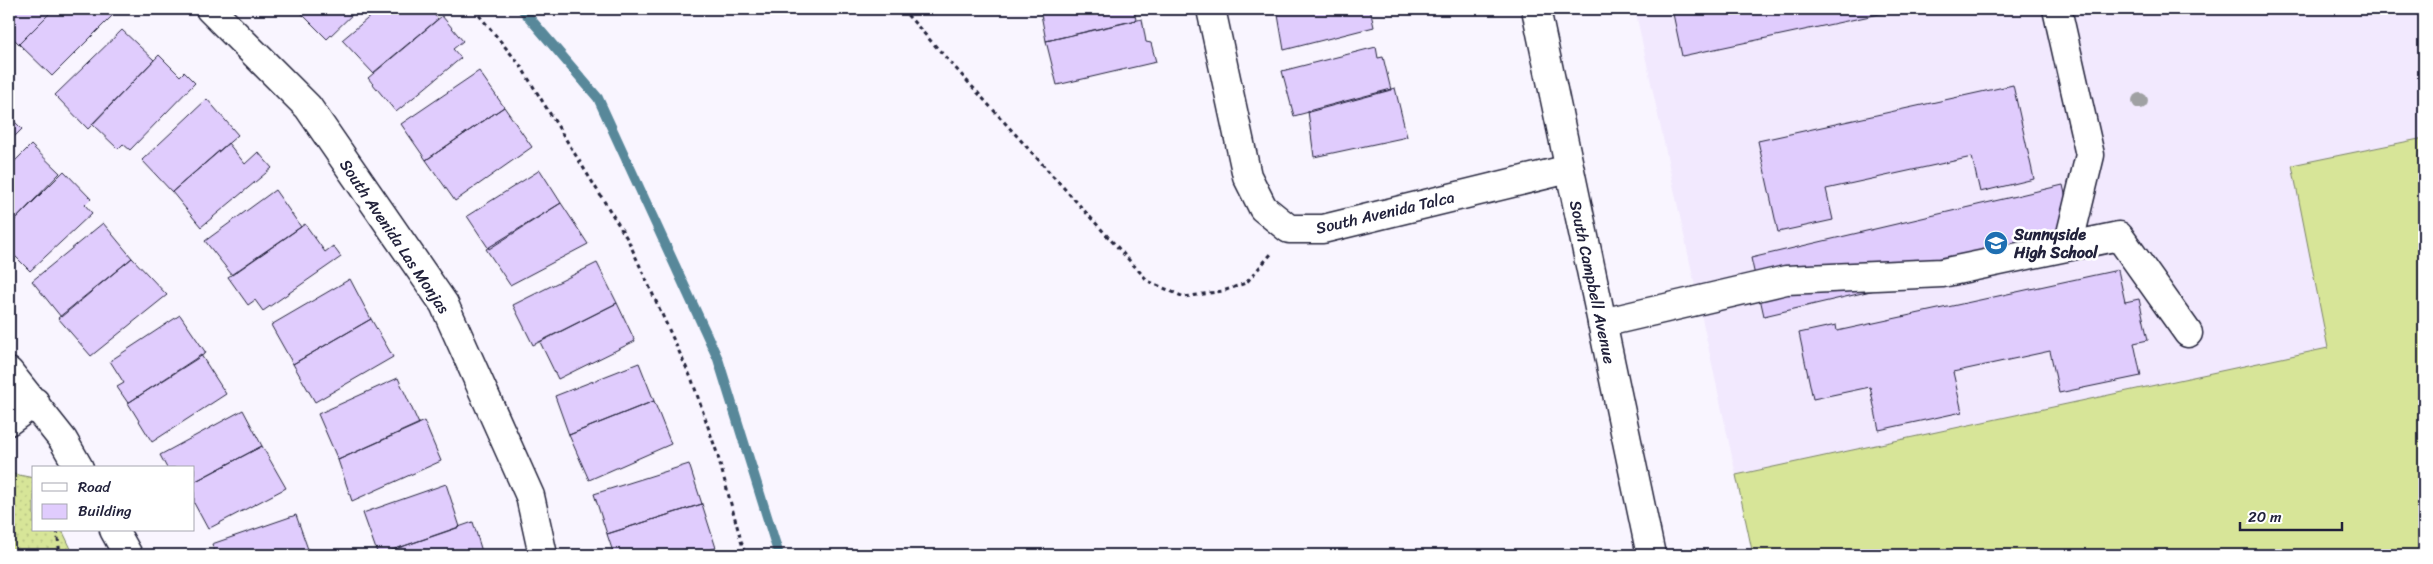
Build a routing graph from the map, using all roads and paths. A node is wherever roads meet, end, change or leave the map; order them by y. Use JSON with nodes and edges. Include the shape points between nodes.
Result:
{"nodes":[{"id":1,"x":210,"y":9,"type":"edge"},
{"id":2,"x":474,"y":9,"type":"edge"},
{"id":3,"x":902,"y":9,"type":"edge"},
{"id":4,"x":1211,"y":9,"type":"edge"},
{"id":5,"x":1536,"y":9,"type":"edge"},
{"id":6,"x":2057,"y":9,"type":"edge"},
{"id":7,"x":1569,"y":169,"type":"junction"},
{"id":8,"x":1289,"y":229,"type":"junction"},
{"id":9,"x":2068,"y":246,"type":"junction"},
{"id":10,"x":1602,"y":323,"type":"junction"},
{"id":11,"x":2188,"y":333,"type":"dead end"},
{"id":12,"x":9,"y":372,"type":"edge"},
{"id":13,"x":35,"y":402,"type":"junction"},
{"id":14,"x":9,"y":422,"type":"edge"},
{"id":15,"x":78,"y":466,"type":"edge"},
{"id":16,"x":57,"y":532,"type":"edge"},
{"id":17,"x":115,"y":532,"type":"edge"},
{"id":18,"x":60,"y":555,"type":"edge"},
{"id":19,"x":128,"y":555,"type":"edge"},
{"id":20,"x":543,"y":555,"type":"edge"},
{"id":21,"x":745,"y":555,"type":"edge"},
{"id":22,"x":1651,"y":555,"type":"edge"}],
"edges":[{"from":1,"to":20,"type":"street","name":"South Avenida Las Monjas","via":[[308,107],[444,304],[530,496]]},
{"from":2,"to":21,"type":"path","via":[[520,65],[628,240],[692,380],[717,453]]},
{"from":3,"to":8,"type":"path","via":[[1148,281],[1184,297],[1238,286],[1246,283],[1262,267]]},
{"from":4,"to":8,"type":"street","via":[[1247,176],[1263,208]]},
{"from":5,"to":7,"type":"street","name":"South Campbell Avenue"},
{"from":6,"to":9,"type":"street","via":[[2090,155]]},
{"from":7,"to":8,"type":"street","name":"South Avenida Talca","via":[[1323,229]]},
{"from":7,"to":10,"type":"street","name":"South Campbell Avenue"},
{"from":9,"to":10,"type":"street","via":[[1942,273],[1786,280]]},
{"from":9,"to":11,"type":"street","via":[[2119,236]]},
{"from":10,"to":22,"type":"street","name":"South Campbell Avenue"},
{"from":12,"to":13,"type":"street"},
{"from":13,"to":14,"type":"street"},
{"from":13,"to":15,"type":"street"},
{"from":16,"to":18,"type":"path"},
{"from":17,"to":19,"type":"street"}]}
